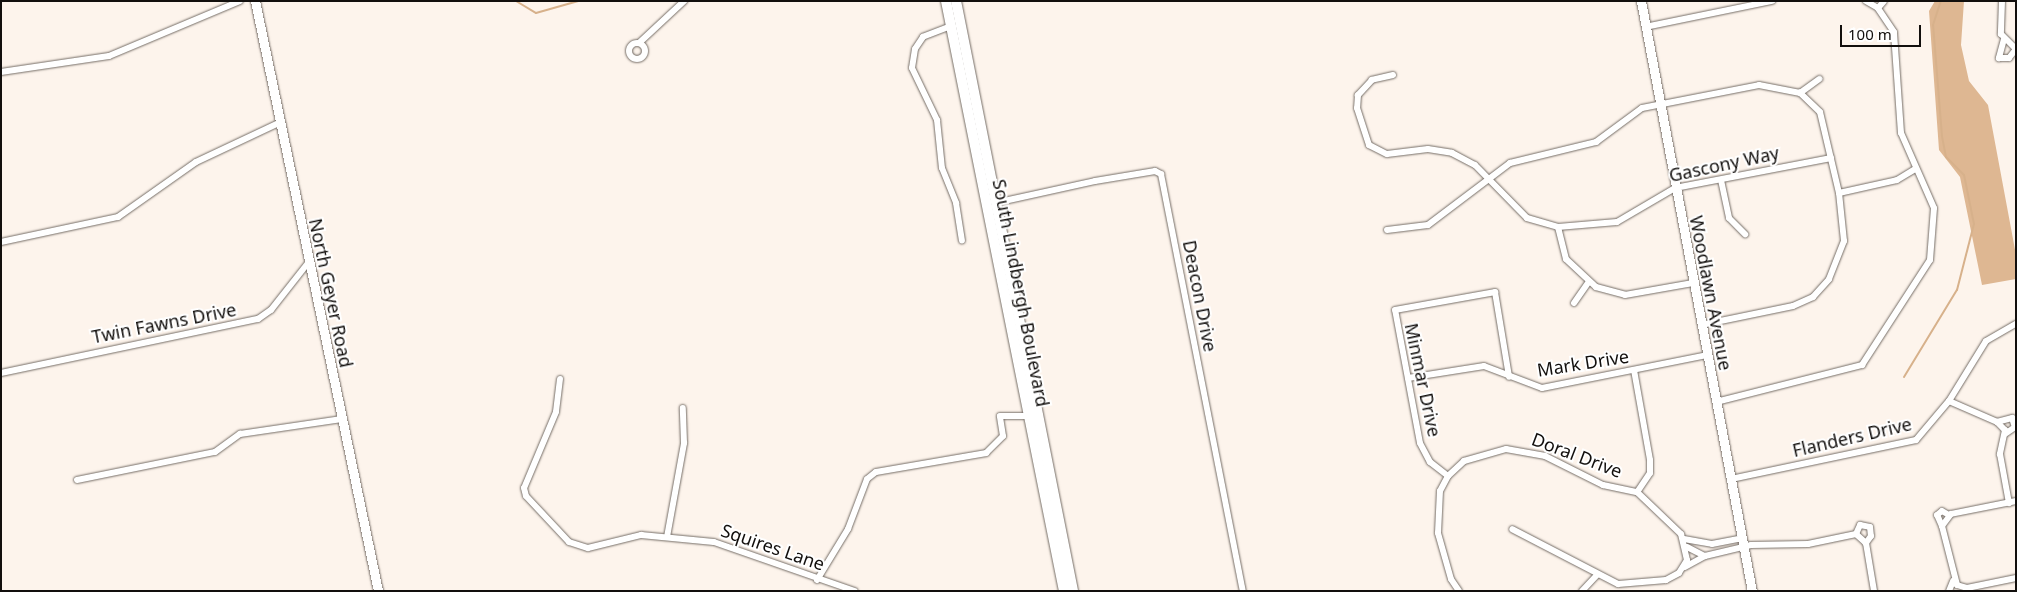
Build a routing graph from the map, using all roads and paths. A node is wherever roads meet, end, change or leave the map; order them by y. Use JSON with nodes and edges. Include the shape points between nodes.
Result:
{"nodes":[{"id":1,"x":240,"y":1,"type":"edge"},
{"id":2,"x":256,"y":1,"type":"edge"},
{"id":3,"x":684,"y":1,"type":"edge"},
{"id":4,"x":946,"y":1,"type":"edge"},
{"id":5,"x":956,"y":1,"type":"edge"},
{"id":6,"x":1640,"y":1,"type":"edge"},
{"id":7,"x":1772,"y":1,"type":"edge"},
{"id":8,"x":1866,"y":1,"type":"edge"},
{"id":9,"x":1884,"y":1,"type":"edge"},
{"id":10,"x":2002,"y":1,"type":"edge"},
{"id":11,"x":1878,"y":8,"type":"junction"},
{"id":12,"x":951,"y":26,"type":"junction"},
{"id":13,"x":1645,"y":27,"type":"junction"},
{"id":14,"x":2004,"y":40,"type":"junction"},
{"id":15,"x":639,"y":43,"type":"dead end"},
{"id":16,"x":2016,"y":49,"type":"edge"},
{"id":17,"x":1,"y":72,"type":"edge"},
{"id":18,"x":1393,"y":75,"type":"dead end"},
{"id":19,"x":1819,"y":79,"type":"dead end"},
{"id":20,"x":1800,"y":93,"type":"junction"},
{"id":21,"x":1659,"y":104,"type":"junction"},
{"id":22,"x":280,"y":123,"type":"junction"},
{"id":23,"x":1831,"y":158,"type":"junction"},
{"id":24,"x":1915,"y":169,"type":"junction"},
{"id":25,"x":1720,"y":180,"type":"junction"},
{"id":26,"x":1487,"y":181,"type":"junction"},
{"id":27,"x":1675,"y":188,"type":"junction"},
{"id":28,"x":1839,"y":193,"type":"junction"},
{"id":29,"x":995,"y":203,"type":"junction"},
{"id":30,"x":1558,"y":227,"type":"junction"},
{"id":31,"x":1388,"y":230,"type":"dead end"},
{"id":32,"x":1745,"y":234,"type":"dead end"},
{"id":33,"x":962,"y":241,"type":"dead end"},
{"id":34,"x":1,"y":242,"type":"edge"},
{"id":35,"x":308,"y":263,"type":"junction"},
{"id":36,"x":1588,"y":283,"type":"junction"},
{"id":37,"x":1693,"y":283,"type":"junction"},
{"id":38,"x":1574,"y":303,"type":"dead end"},
{"id":39,"x":2016,"y":324,"type":"edge"},
{"id":40,"x":1701,"y":325,"type":"junction"},
{"id":41,"x":1707,"y":355,"type":"junction"},
{"id":42,"x":1634,"y":370,"type":"junction"},
{"id":43,"x":1,"y":373,"type":"edge"},
{"id":44,"x":1509,"y":377,"type":"junction"},
{"id":45,"x":1408,"y":378,"type":"junction"},
{"id":46,"x":560,"y":379,"type":"dead end"},
{"id":47,"x":1950,"y":401,"type":"junction"},
{"id":48,"x":1716,"y":402,"type":"junction"},
{"id":49,"x":683,"y":408,"type":"dead end"},
{"id":50,"x":1029,"y":416,"type":"junction"},
{"id":51,"x":342,"y":419,"type":"junction"},
{"id":52,"x":1997,"y":422,"type":"junction"},
{"id":53,"x":2005,"y":434,"type":"junction"},
{"id":54,"x":1448,"y":476,"type":"junction"},
{"id":55,"x":1731,"y":479,"type":"junction"},
{"id":56,"x":77,"y":480,"type":"dead end"},
{"id":57,"x":1637,"y":492,"type":"junction"},
{"id":58,"x":2012,"y":502,"type":"edge"},
{"id":59,"x":1512,"y":529,"type":"dead end"},
{"id":60,"x":1856,"y":534,"type":"junction"},
{"id":61,"x":667,"y":537,"type":"junction"},
{"id":62,"x":1684,"y":538,"type":"junction"},
{"id":63,"x":1743,"y":542,"type":"junction"},
{"id":64,"x":1866,"y":542,"type":"junction"},
{"id":65,"x":1687,"y":547,"type":"junction"},
{"id":66,"x":1705,"y":556,"type":"junction"},
{"id":67,"x":1685,"y":567,"type":"junction"},
{"id":68,"x":1598,"y":574,"type":"junction"},
{"id":69,"x":2016,"y":578,"type":"edge"},
{"id":70,"x":817,"y":580,"type":"junction"},
{"id":71,"x":1958,"y":586,"type":"edge"},
{"id":72,"x":378,"y":591,"type":"edge"},
{"id":73,"x":855,"y":591,"type":"edge"},
{"id":74,"x":1064,"y":591,"type":"edge"},
{"id":75,"x":1073,"y":591,"type":"edge"},
{"id":76,"x":1243,"y":591,"type":"edge"},
{"id":77,"x":1459,"y":591,"type":"edge"},
{"id":78,"x":1582,"y":591,"type":"edge"},
{"id":79,"x":1752,"y":591,"type":"edge"},
{"id":80,"x":1874,"y":591,"type":"edge"},
{"id":81,"x":1949,"y":591,"type":"edge"}],
"edges":[{"from":1,"to":17,"type":"street","via":[[109,56]]},
{"from":2,"to":22,"type":"street","name":"North Geyer Road"},
{"from":3,"to":15,"type":"street"},
{"from":4,"to":12,"type":"main road","name":"South Lindbergh Boulevard"},
{"from":5,"to":29,"type":"main road","name":"South Lindbergh Boulevard"},
{"from":6,"to":13,"type":"street","name":"Woodlawn Avenue"},
{"from":7,"to":13,"type":"street"},
{"from":8,"to":11,"type":"street"},
{"from":9,"to":11,"type":"street"},
{"from":10,"to":14,"type":"street","via":[[1998,20]]},
{"from":11,"to":24,"type":"street","via":[[1894,32],[1901,133]]},
{"from":12,"to":33,"type":"street","via":[[923,38],[915,49],[912,68],[937,120],[942,168],[956,203]]},
{"from":12,"to":50,"type":"main road","name":"South Lindbergh Boulevard"},
{"from":13,"to":21,"type":"street","name":"Woodlawn Avenue"},
{"from":14,"to":16,"type":"street"},
{"from":14,"to":16,"type":"street","via":[[1999,58],[2009,58]]},
{"from":18,"to":26,"type":"street","name":"Gascony Way","via":[[1372,80],[1358,95],[1358,113],[1369,146],[1387,154],[1428,149],[1452,153],[1475,165]]},
{"from":19,"to":20,"type":"street"},
{"from":20,"to":21,"type":"street","via":[[1759,85]]},
{"from":20,"to":23,"type":"street","via":[[1820,112]]},
{"from":21,"to":26,"type":"street","via":[[1642,108],[1596,142],[1510,163]]},
{"from":21,"to":27,"type":"street","name":"Woodlawn Avenue"},
{"from":22,"to":34,"type":"street","via":[[196,162],[118,217]]},
{"from":22,"to":35,"type":"street","name":"North Geyer Road"},
{"from":23,"to":25,"type":"street","name":"Gascony Way"},
{"from":23,"to":28,"type":"street"},
{"from":24,"to":28,"type":"street","via":[[1897,180]]},
{"from":24,"to":48,"type":"street","via":[[1934,208],[1930,260],[1862,365]]},
{"from":25,"to":27,"type":"street","name":"Gascony Way"},
{"from":25,"to":32,"type":"street","via":[[1729,218]]},
{"from":26,"to":30,"type":"street","name":"Gascony Way","via":[[1527,218]]},
{"from":26,"to":31,"type":"street","via":[[1428,225]]},
{"from":27,"to":30,"type":"street","name":"Gascony Way","via":[[1627,218]]},
{"from":27,"to":37,"type":"street","name":"Woodlawn Avenue"},
{"from":28,"to":40,"type":"street","via":[[1844,241],[1829,279],[1813,296],[1793,306]]},
{"from":29,"to":75,"type":"main road","name":"South Lindbergh Boulevard"},
{"from":29,"to":76,"type":"street","name":"Deacon Drive","via":[[1095,181],[1155,171],[1161,174]]},
{"from":30,"to":36,"type":"street","via":[[1566,259]]},
{"from":35,"to":43,"type":"street","name":"Twin Fawns Drive","via":[[271,310],[258,319]]},
{"from":35,"to":51,"type":"street","name":"North Geyer Road"},
{"from":36,"to":37,"type":"street","via":[[1625,294]]},
{"from":36,"to":38,"type":"street"},
{"from":37,"to":40,"type":"street","name":"Woodlawn Avenue"},
{"from":39,"to":47,"type":"street","name":"Flanders Drive","via":[[1986,341]]},
{"from":40,"to":41,"type":"street","name":"Woodlawn Avenue"},
{"from":41,"to":42,"type":"street","name":"Mark Drive"},
{"from":41,"to":48,"type":"street","name":"Woodlawn Avenue"},
{"from":42,"to":44,"type":"street","name":"Mark Drive","via":[[1542,388]]},
{"from":42,"to":57,"type":"street","via":[[1650,460],[1650,473]]},
{"from":44,"to":45,"type":"street","name":"Mark Drive","via":[[1484,366]]},
{"from":44,"to":45,"type":"street","name":"Minmar Drive","via":[[1495,292],[1395,310]]},
{"from":45,"to":54,"type":"street","name":"Minmar Drive","via":[[1420,443],[1430,462]]},
{"from":46,"to":61,"type":"street","name":"Squires Lane","via":[[556,412],[524,488],[526,496],[578,546],[588,548],[631,536]]},
{"from":47,"to":52,"type":"street"},
{"from":47,"to":55,"type":"street","name":"Flanders Drive","via":[[1916,440]]},
{"from":48,"to":55,"type":"street","name":"Woodlawn Avenue"},
{"from":49,"to":61,"type":"street","via":[[684,443]]},
{"from":50,"to":70,"type":"street","via":[[1000,416],[1003,436],[986,453],[886,468],[867,479],[848,529]]},
{"from":50,"to":74,"type":"main road","name":"South Lindbergh Boulevard"},
{"from":51,"to":56,"type":"street","via":[[240,434],[207,454]]},
{"from":51,"to":72,"type":"street","name":"North Geyer Road"},
{"from":52,"to":53,"type":"street"},
{"from":52,"to":53,"type":"street","via":[[2012,418],[2015,427]]},
{"from":53,"to":58,"type":"street","via":[[2000,454]]},
{"from":54,"to":57,"type":"street","name":"Doral Drive","via":[[1464,461],[1482,454],[1520,449],[1603,485]]},
{"from":54,"to":77,"type":"street","via":[[1437,501],[1437,522],[1448,570]]},
{"from":55,"to":63,"type":"street","name":"Woodlawn Avenue"},
{"from":57,"to":62,"type":"street","name":"Doral Drive"},
{"from":58,"to":71,"type":"street","via":[[1948,515],[1942,526]]},
{"from":59,"to":68,"type":"street"},
{"from":60,"to":63,"type":"street","via":[[1808,544]]},
{"from":60,"to":64,"type":"street"},
{"from":60,"to":64,"type":"street","via":[[1860,525],[1870,527],[1871,536]]},
{"from":61,"to":70,"type":"street","name":"Squires Lane","via":[[730,546]]},
{"from":62,"to":63,"type":"street","via":[[1712,544]]},
{"from":62,"to":65,"type":"street"},
{"from":63,"to":66,"type":"street"},
{"from":63,"to":79,"type":"street","name":"Woodlawn Avenue"},
{"from":64,"to":80,"type":"street"},
{"from":65,"to":66,"type":"street"},
{"from":65,"to":67,"type":"street"},
{"from":66,"to":67,"type":"street"},
{"from":67,"to":68,"type":"street","via":[[1674,577],[1639,585],[1618,584]]},
{"from":68,"to":78,"type":"street"},
{"from":69,"to":71,"type":"street"},
{"from":70,"to":73,"type":"street","name":"Squires Lane"},
{"from":71,"to":81,"type":"street"}]}
